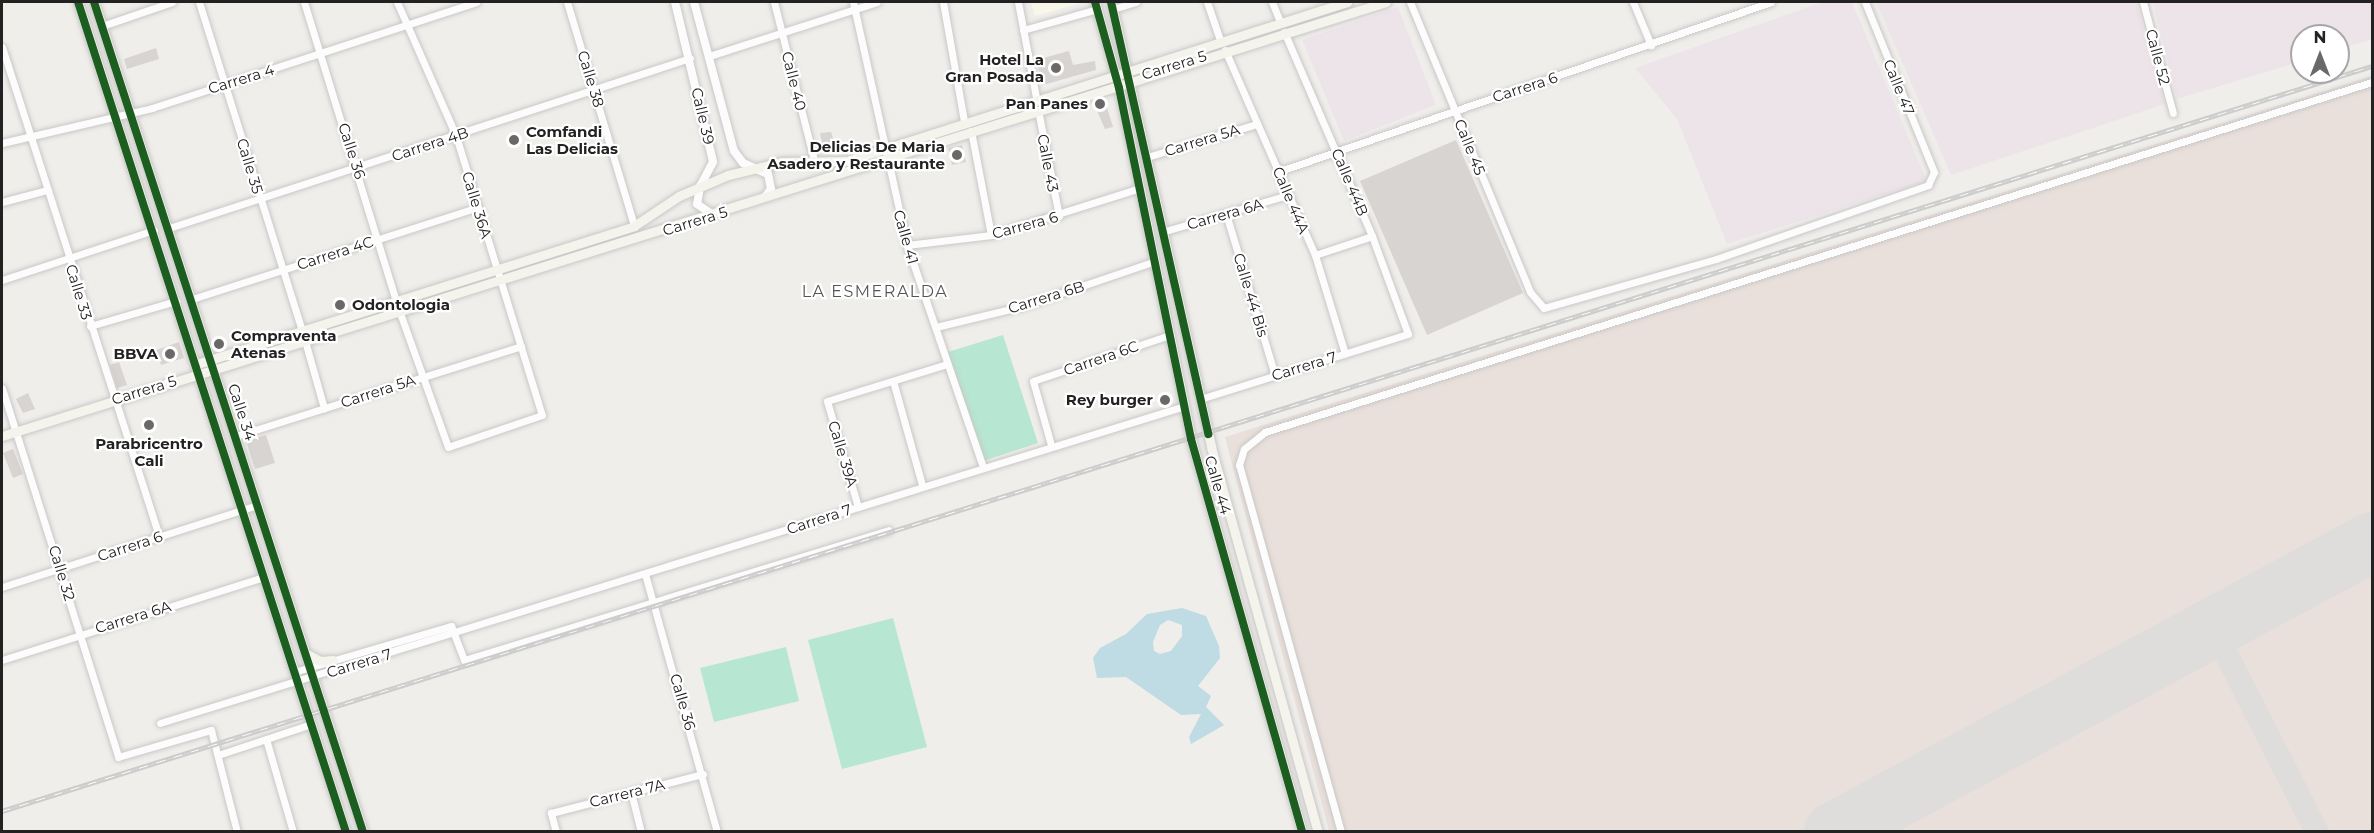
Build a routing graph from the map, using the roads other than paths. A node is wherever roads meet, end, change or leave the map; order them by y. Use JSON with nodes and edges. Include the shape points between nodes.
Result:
{"nodes":[{"id":1,"x":78,"y":2,"type":"edge"},
{"id":2,"x":94,"y":2,"type":"edge"},
{"id":3,"x":172,"y":2,"type":"edge"},
{"id":4,"x":199,"y":2,"type":"edge"},
{"id":5,"x":304,"y":2,"type":"edge"},
{"id":6,"x":397,"y":2,"type":"edge"},
{"id":7,"x":476,"y":2,"type":"edge"},
{"id":8,"x":567,"y":2,"type":"edge"},
{"id":9,"x":675,"y":2,"type":"edge"},
{"id":10,"x":694,"y":2,"type":"edge"},
{"id":11,"x":774,"y":2,"type":"edge"},
{"id":12,"x":877,"y":2,"type":"edge"},
{"id":13,"x":944,"y":2,"type":"edge"},
{"id":14,"x":1018,"y":2,"type":"edge"},
{"id":15,"x":1136,"y":2,"type":"edge"},
{"id":16,"x":1207,"y":2,"type":"edge"},
{"id":17,"x":1272,"y":2,"type":"edge"},
{"id":18,"x":1347,"y":2,"type":"edge"},
{"id":19,"x":1386,"y":2,"type":"edge"},
{"id":20,"x":1410,"y":2,"type":"edge"},
{"id":21,"x":1633,"y":2,"type":"edge"},
{"id":22,"x":1771,"y":2,"type":"edge"},
{"id":23,"x":1865,"y":2,"type":"edge"},
{"id":24,"x":2143,"y":2,"type":"edge"},
{"id":25,"x":854,"y":5,"type":"edge"},
{"id":26,"x":1096,"y":5,"type":"edge"},
{"id":27,"x":1112,"y":5,"type":"edge"},
{"id":28,"x":1280,"y":22,"type":"junction"},
{"id":29,"x":102,"y":26,"type":"junction"},
{"id":30,"x":407,"y":26,"type":"junction"},
{"id":31,"x":1023,"y":30,"type":"junction"},
{"id":32,"x":782,"y":32,"type":"junction"},
{"id":33,"x":1284,"y":32,"type":"junction"},
{"id":34,"x":1220,"y":40,"type":"junction"},
{"id":35,"x":1651,"y":45,"type":"junction"},
{"id":36,"x":2,"y":47,"type":"edge"},
{"id":37,"x":1225,"y":50,"type":"junction"},
{"id":38,"x":320,"y":55,"type":"junction"},
{"id":39,"x":709,"y":56,"type":"junction"},
{"id":40,"x":690,"y":58,"type":"junction"},
{"id":41,"x":1128,"y":68,"type":"junction"},
{"id":42,"x":1114,"y":72,"type":"junction"},
{"id":43,"x":1131,"y":78,"type":"junction"},
{"id":44,"x":2373,"y":82,"type":"edge"},
{"id":45,"x":225,"y":84,"type":"junction"},
{"id":46,"x":1117,"y":84,"type":"junction"},
{"id":47,"x":594,"y":88,"type":"junction"},
{"id":48,"x":1036,"y":98,"type":"junction"},
{"id":49,"x":1038,"y":110,"type":"junction"},
{"id":50,"x":1455,"y":110,"type":"junction"},
{"id":51,"x":130,"y":113,"type":"junction"},
{"id":52,"x":2173,"y":113,"type":"dead end"},
{"id":53,"x":117,"y":116,"type":"junction"},
{"id":54,"x":964,"y":121,"type":"junction"},
{"id":55,"x":1257,"y":124,"type":"junction"},
{"id":56,"x":971,"y":131,"type":"junction"},
{"id":57,"x":32,"y":135,"type":"junction"},
{"id":58,"x":456,"y":136,"type":"junction"},
{"id":59,"x":2,"y":143,"type":"edge"},
{"id":60,"x":884,"y":147,"type":"junction"},
{"id":61,"x":1338,"y":152,"type":"junction"},
{"id":62,"x":1147,"y":157,"type":"junction"},
{"id":63,"x":886,"y":159,"type":"junction"},
{"id":64,"x":814,"y":160,"type":"junction"},
{"id":65,"x":358,"y":167,"type":"junction"},
{"id":66,"x":755,"y":167,"type":"junction"},
{"id":67,"x":1280,"y":171,"type":"junction"},
{"id":68,"x":700,"y":186,"type":"junction"},
{"id":69,"x":1140,"y":188,"type":"junction"},
{"id":70,"x":47,"y":190,"type":"junction"},
{"id":71,"x":1288,"y":195,"type":"junction"},
{"id":72,"x":260,"y":198,"type":"junction"},
{"id":73,"x":760,"y":200,"type":"junction"},
{"id":74,"x":2,"y":202,"type":"edge"},
{"id":75,"x":478,"y":207,"type":"junction"},
{"id":76,"x":716,"y":214,"type":"junction"},
{"id":77,"x":1226,"y":214,"type":"junction"},
{"id":78,"x":1059,"y":216,"type":"junction"},
{"id":79,"x":634,"y":226,"type":"junction"},
{"id":80,"x":169,"y":228,"type":"junction"},
{"id":81,"x":154,"y":231,"type":"junction"},
{"id":82,"x":1162,"y":232,"type":"junction"},
{"id":83,"x":991,"y":235,"type":"junction"},
{"id":84,"x":1372,"y":236,"type":"junction"},
{"id":85,"x":380,"y":238,"type":"junction"},
{"id":86,"x":907,"y":245,"type":"junction"},
{"id":87,"x":1315,"y":255,"type":"junction"},
{"id":88,"x":69,"y":258,"type":"junction"},
{"id":89,"x":1155,"y":261,"type":"junction"},
{"id":90,"x":497,"y":268,"type":"junction"},
{"id":91,"x":284,"y":270,"type":"junction"},
{"id":92,"x":2,"y":280,"type":"edge"},
{"id":93,"x":501,"y":281,"type":"junction"},
{"id":94,"x":1530,"y":292,"type":"joint"},
{"id":95,"x":192,"y":299,"type":"junction"},
{"id":96,"x":176,"y":301,"type":"junction"},
{"id":97,"x":396,"y":301,"type":"junction"},
{"id":98,"x":400,"y":313,"type":"junction"},
{"id":99,"x":90,"y":326,"type":"junction"},
{"id":100,"x":936,"y":327,"type":"junction"},
{"id":101,"x":302,"y":331,"type":"junction"},
{"id":102,"x":1408,"y":334,"type":"joint"},
{"id":103,"x":1170,"y":335,"type":"junction"},
{"id":104,"x":305,"y":341,"type":"junction"},
{"id":105,"x":521,"y":346,"type":"junction"},
{"id":106,"x":1345,"y":354,"type":"junction"},
{"id":107,"x":947,"y":363,"type":"junction"},
{"id":108,"x":212,"y":364,"type":"junction"},
{"id":109,"x":198,"y":369,"type":"junction"},
{"id":110,"x":1275,"y":375,"type":"junction"},
{"id":111,"x":423,"y":377,"type":"junction"},
{"id":112,"x":893,"y":381,"type":"junction"},
{"id":113,"x":2,"y":388,"type":"edge"},
{"id":114,"x":114,"y":399,"type":"junction"},
{"id":115,"x":1200,"y":399,"type":"junction"},
{"id":116,"x":1185,"y":406,"type":"junction"},
{"id":117,"x":324,"y":408,"type":"junction"},
{"id":118,"x":15,"y":432,"type":"junction"},
{"id":119,"x":2,"y":436,"type":"edge"},
{"id":120,"x":236,"y":436,"type":"junction"},
{"id":121,"x":1052,"y":445,"type":"junction"},
{"id":122,"x":983,"y":467,"type":"junction"},
{"id":123,"x":922,"y":485,"type":"junction"},
{"id":124,"x":258,"y":505,"type":"junction"},
{"id":125,"x":858,"y":507,"type":"junction"},
{"id":126,"x":244,"y":510,"type":"junction"},
{"id":127,"x":889,"y":530,"type":"dead end"},
{"id":128,"x":159,"y":536,"type":"junction"},
{"id":129,"x":61,"y":568,"type":"junction"},
{"id":130,"x":645,"y":574,"type":"junction"},
{"id":131,"x":264,"y":576,"type":"junction"},
{"id":132,"x":2,"y":587,"type":"edge"},
{"id":133,"x":654,"y":603,"type":"junction"},
{"id":134,"x":80,"y":633,"type":"junction"},
{"id":135,"x":454,"y":635,"type":"junction"},
{"id":136,"x":307,"y":654,"type":"junction"},
{"id":137,"x":2,"y":660,"type":"edge"},
{"id":138,"x":333,"y":660,"type":"junction"},
{"id":139,"x":312,"y":672,"type":"junction"},
{"id":140,"x":296,"y":677,"type":"junction"},
{"id":141,"x":160,"y":723,"type":"dead end"},
{"id":142,"x":311,"y":724,"type":"junction"},
{"id":143,"x":266,"y":739,"type":"junction"},
{"id":144,"x":218,"y":755,"type":"junction"},
{"id":145,"x":703,"y":774,"type":"junction"},
{"id":146,"x":631,"y":792,"type":"junction"},
{"id":147,"x":237,"y":831,"type":"edge"},
{"id":148,"x":293,"y":831,"type":"edge"},
{"id":149,"x":346,"y":831,"type":"edge"},
{"id":150,"x":363,"y":831,"type":"edge"},
{"id":151,"x":556,"y":831,"type":"edge"},
{"id":152,"x":641,"y":831,"type":"edge"},
{"id":153,"x":717,"y":831,"type":"edge"},
{"id":154,"x":1302,"y":831,"type":"edge"},
{"id":155,"x":1318,"y":831,"type":"edge"},
{"id":156,"x":1341,"y":831,"type":"edge"}],
"edges":[{"from":1,"to":53,"type":"main road","name":"Calle 34"},
{"from":2,"to":29,"type":"main road","name":"Calle 34"},
{"from":3,"to":29,"type":"street"},
{"from":4,"to":45,"type":"street","name":"Calle 35"},
{"from":5,"to":38,"type":"street","name":"Calle 36"},
{"from":6,"to":30,"type":"street","name":"Calle 36A"},
{"from":7,"to":30,"type":"street","name":"Carrera 4"},
{"from":8,"to":47,"type":"street","name":"Calle 38"},
{"from":9,"to":40,"type":"street","name":"Calle 39"},
{"from":10,"to":39,"type":"street","name":"Calle 39"},
{"from":11,"to":32,"type":"street","name":"Calle 40"},
{"from":12,"to":25,"type":"street"},
{"from":13,"to":54,"type":"street"},
{"from":14,"to":31,"type":"street"},
{"from":15,"to":27,"type":"street"},
{"from":16,"to":34,"type":"street"},
{"from":17,"to":28,"type":"street"},
{"from":18,"to":28,"type":"main road","name":"Carrera 5"},
{"from":19,"to":33,"type":"main road","name":"Carrera 5"},
{"from":20,"to":50,"type":"street","name":"Calle 45"},
{"from":21,"to":35,"type":"street"},
{"from":22,"to":35,"type":"street","name":"Carrera 6"},
{"from":23,"to":94,"type":"street","name":"Calle 47","via":[[1934,172],[1928,185],[1716,258],[1544,308]]},
{"from":24,"to":52,"type":"street","name":"Calle 52"},
{"from":25,"to":32,"type":"street"},
{"from":25,"to":60,"type":"street","name":"Calle 41"},
{"from":26,"to":31,"type":"street"},
{"from":26,"to":42,"type":"main road","name":"Calle 44"},
{"from":27,"to":41,"type":"main road","name":"Calle 44"},
{"from":28,"to":34,"type":"main road","name":"Carrera 5"},
{"from":29,"to":51,"type":"main road","name":"Calle 34"},
{"from":30,"to":38,"type":"street","name":"Carrera 4"},
{"from":30,"to":58,"type":"street","name":"Calle 36A"},
{"from":31,"to":48,"type":"street"},
{"from":32,"to":39,"type":"street"},
{"from":32,"to":64,"type":"street","name":"Calle 40"},
{"from":33,"to":37,"type":"main road","name":"Carrera 5"},
{"from":33,"to":61,"type":"street","name":"Calle 44B"},
{"from":34,"to":41,"type":"main road","name":"Carrera 5"},
{"from":35,"to":50,"type":"street","name":"Carrera 6"},
{"from":36,"to":57,"type":"street","name":"Calle 33"},
{"from":37,"to":43,"type":"main road","name":"Carrera 5"},
{"from":37,"to":55,"type":"street","name":"Calle 44A"},
{"from":38,"to":45,"type":"street","name":"Carrera 4"},
{"from":38,"to":65,"type":"street","name":"Calle 36"},
{"from":39,"to":66,"type":"street","name":"Calle 39","via":[[734,151],[743,163]]},
{"from":40,"to":47,"type":"street","name":"Carrera 4B"},
{"from":40,"to":68,"type":"street","name":"Calle 39","via":[[713,162]]},
{"from":41,"to":42,"type":"main road","name":"Carrera 5"},
{"from":41,"to":43,"type":"main road","name":"Calle 44"},
{"from":42,"to":46,"type":"main road","name":"Calle 44"},
{"from":42,"to":48,"type":"main road","name":"Carrera 5"},
{"from":43,"to":46,"type":"main road","name":"Carrera 5"},
{"from":43,"to":62,"type":"main road","name":"Calle 44"},
{"from":44,"to":156,"type":"street","via":[[1265,432],[1244,449],[1239,465]]},
{"from":45,"to":51,"type":"street","name":"Carrera 4"},
{"from":45,"to":72,"type":"street","name":"Calle 35"},
{"from":46,"to":49,"type":"main road","name":"Carrera 5"},
{"from":46,"to":69,"type":"main road","name":"Calle 44"},
{"from":47,"to":58,"type":"street","name":"Carrera 4B"},
{"from":47,"to":79,"type":"street","name":"Calle 38"},
{"from":48,"to":54,"type":"main road","name":"Carrera 5"},
{"from":49,"to":56,"type":"main road","name":"Carrera 5"},
{"from":49,"to":78,"type":"street","name":"Calle 43"},
{"from":50,"to":61,"type":"street","name":"Carrera 6"},
{"from":50,"to":94,"type":"street","name":"Calle 45"},
{"from":51,"to":53,"type":"street","name":"Carrera 4"},
{"from":51,"to":80,"type":"main road","name":"Calle 34"},
{"from":53,"to":57,"type":"street","name":"Carrera 4"},
{"from":53,"to":81,"type":"main road","name":"Calle 34"},
{"from":54,"to":60,"type":"main road","name":"Carrera 5"},
{"from":55,"to":62,"type":"street","name":"Carrera 5A"},
{"from":55,"to":67,"type":"street","name":"Calle 44A"},
{"from":56,"to":63,"type":"main road","name":"Carrera 5"},
{"from":56,"to":83,"type":"street"},
{"from":57,"to":59,"type":"street","name":"Carrera 4"},
{"from":57,"to":70,"type":"street","name":"Calle 33"},
{"from":58,"to":65,"type":"street","name":"Carrera 4B"},
{"from":58,"to":75,"type":"street","name":"Calle 36A"},
{"from":60,"to":63,"type":"street","name":"Calle 41"},
{"from":60,"to":64,"type":"main road","name":"Carrera 5","via":[[847,161]]},
{"from":61,"to":67,"type":"street","name":"Carrera 6"},
{"from":61,"to":84,"type":"street","name":"Calle 44B"},
{"from":62,"to":82,"type":"main road","name":"Calle 44"},
{"from":63,"to":73,"type":"main road","name":"Carrera 5"},
{"from":63,"to":86,"type":"street","name":"Calle 41"},
{"from":64,"to":66,"type":"main road","name":"Carrera 5"},
{"from":65,"to":72,"type":"street","name":"Carrera 4B"},
{"from":65,"to":85,"type":"street","name":"Calle 36"},
{"from":66,"to":68,"type":"main road","name":"Carrera 5"},
{"from":66,"to":73,"type":"street","name":"Calle 39","via":[[772,181],[771,189]]},
{"from":67,"to":71,"type":"street","name":"Calle 44A"},
{"from":68,"to":76,"type":"street","via":[[697,204],[705,213]]},
{"from":68,"to":79,"type":"main road","name":"Carrera 5"},
{"from":69,"to":78,"type":"street","name":"Carrera 6"},
{"from":69,"to":89,"type":"main road","name":"Calle 44"},
{"from":70,"to":74,"type":"street"},
{"from":70,"to":88,"type":"street","name":"Calle 33"},
{"from":71,"to":77,"type":"street","name":"Carrera 6A"},
{"from":71,"to":87,"type":"street","name":"Calle 44A"},
{"from":72,"to":80,"type":"street","name":"Carrera 4B"},
{"from":72,"to":91,"type":"street","name":"Calle 35"},
{"from":73,"to":76,"type":"main road","name":"Carrera 5"},
{"from":75,"to":85,"type":"street","name":"Carrera 4C"},
{"from":75,"to":90,"type":"street","name":"Calle 36A"},
{"from":76,"to":93,"type":"main road","name":"Carrera 5"},
{"from":77,"to":82,"type":"street","name":"Carrera 6A"},
{"from":77,"to":110,"type":"street","name":"Calle 44 Bis"},
{"from":78,"to":83,"type":"street","name":"Carrera 6"},
{"from":79,"to":90,"type":"main road","name":"Carrera 5"},
{"from":80,"to":95,"type":"main road","name":"Calle 34"},
{"from":81,"to":88,"type":"street"},
{"from":81,"to":96,"type":"main road","name":"Calle 34"},
{"from":82,"to":115,"type":"main road","name":"Calle 44"},
{"from":83,"to":86,"type":"street","name":"Carrera 6"},
{"from":84,"to":87,"type":"street"},
{"from":84,"to":102,"type":"street","name":"Calle 44B"},
{"from":85,"to":91,"type":"street","name":"Carrera 4C"},
{"from":85,"to":97,"type":"street","name":"Calle 36"},
{"from":86,"to":100,"type":"street","name":"Calle 41"},
{"from":87,"to":106,"type":"street","name":"Calle 44A"},
{"from":88,"to":92,"type":"street"},
{"from":88,"to":99,"type":"street","name":"Calle 33"},
{"from":89,"to":100,"type":"street","name":"Carrera 6B","via":[[1023,306]]},
{"from":89,"to":103,"type":"main road","name":"Calle 44"},
{"from":90,"to":93,"type":"street","name":"Calle 36A"},
{"from":90,"to":97,"type":"main road","name":"Carrera 5"},
{"from":91,"to":95,"type":"street","name":"Carrera 4C"},
{"from":91,"to":101,"type":"street","name":"Calle 35"},
{"from":93,"to":98,"type":"main road","name":"Carrera 5"},
{"from":93,"to":105,"type":"street","name":"Calle 36A"},
{"from":95,"to":108,"type":"main road","name":"Calle 34"},
{"from":96,"to":99,"type":"street"},
{"from":96,"to":109,"type":"main road","name":"Calle 34"},
{"from":97,"to":101,"type":"main road","name":"Carrera 5"},
{"from":98,"to":104,"type":"main road","name":"Carrera 5"},
{"from":98,"to":111,"type":"street"},
{"from":99,"to":114,"type":"street","name":"Calle 33"},
{"from":100,"to":107,"type":"street","name":"Calle 41"},
{"from":101,"to":108,"type":"main road","name":"Carrera 5"},
{"from":102,"to":106,"type":"street","name":"Carrera 7"},
{"from":103,"to":116,"type":"main road","name":"Calle 44"},
{"from":103,"to":121,"type":"street","name":"Carrera 6C","via":[[1033,381]]},
{"from":104,"to":108,"type":"main road","name":"Carrera 5"},
{"from":104,"to":117,"type":"street"},
{"from":105,"to":111,"type":"street","name":"Carrera 5A"},
{"from":105,"to":111,"type":"street","name":"Calle 36A","via":[[542,415],[448,447]]},
{"from":106,"to":110,"type":"street","name":"Carrera 7"},
{"from":107,"to":112,"type":"street"},
{"from":107,"to":122,"type":"street","name":"Calle 41"},
{"from":108,"to":109,"type":"main road","name":"Carrera 5"},
{"from":108,"to":120,"type":"main road","name":"Calle 34"},
{"from":109,"to":114,"type":"main road","name":"Carrera 5"},
{"from":109,"to":126,"type":"main road","name":"Calle 34"},
{"from":110,"to":115,"type":"street","name":"Carrera 7"},
{"from":111,"to":117,"type":"street","name":"Carrera 5A"},
{"from":112,"to":123,"type":"street"},
{"from":112,"to":125,"type":"street","name":"Calle 39A","via":[[827,401]]},
{"from":113,"to":118,"type":"street","name":"Calle 32"},
{"from":114,"to":118,"type":"main road","name":"Carrera 5"},
{"from":114,"to":128,"type":"street","name":"Calle 33"},
{"from":115,"to":155,"type":"main road","name":"Calle 44"},
{"from":116,"to":121,"type":"street","name":"Carrera 7"},
{"from":116,"to":154,"type":"main road","name":"Calle 44"},
{"from":117,"to":120,"type":"street","name":"Carrera 5A"},
{"from":118,"to":119,"type":"main road","name":"Carrera 5"},
{"from":118,"to":129,"type":"street","name":"Calle 32"},
{"from":120,"to":124,"type":"main road","name":"Calle 34"},
{"from":121,"to":122,"type":"street","name":"Carrera 7"},
{"from":122,"to":123,"type":"street","name":"Carrera 7"},
{"from":123,"to":125,"type":"street","name":"Carrera 7"},
{"from":124,"to":126,"type":"street","name":"Carrera 6"},
{"from":124,"to":136,"type":"main road","name":"Calle 34"},
{"from":125,"to":130,"type":"street","name":"Carrera 7"},
{"from":126,"to":128,"type":"street","name":"Carrera 6"},
{"from":126,"to":131,"type":"main road","name":"Calle 34"},
{"from":127,"to":133,"type":"street"},
{"from":128,"to":129,"type":"street","name":"Carrera 6"},
{"from":129,"to":132,"type":"street","name":"Carrera 6"},
{"from":129,"to":134,"type":"street","name":"Calle 32"},
{"from":130,"to":133,"type":"street","name":"Calle 36"},
{"from":130,"to":135,"type":"street","name":"Carrera 7"},
{"from":131,"to":134,"type":"street","name":"Carrera 6A"},
{"from":131,"to":140,"type":"main road","name":"Calle 34"},
{"from":133,"to":135,"type":"street","via":[[464,660]]},
{"from":133,"to":145,"type":"street","name":"Calle 36"},
{"from":134,"to":137,"type":"street","name":"Carrera 6A"},
{"from":134,"to":144,"type":"street","name":"Calle 32","via":[[120,759],[211,730]]},
{"from":135,"to":138,"type":"street","name":"Carrera 7","via":[[451,626]]},
{"from":135,"to":139,"type":"street","name":"Carrera 7"},
{"from":136,"to":138,"type":"main road"},
{"from":136,"to":139,"type":"main road","name":"Calle 34"},
{"from":138,"to":139,"type":"street","name":"Carrera 7"},
{"from":139,"to":140,"type":"street","name":"Carrera 7"},
{"from":139,"to":150,"type":"main road","name":"Calle 34"},
{"from":140,"to":141,"type":"street","name":"Carrera 7"},
{"from":140,"to":142,"type":"main road","name":"Calle 34"},
{"from":142,"to":143,"type":"street"},
{"from":142,"to":149,"type":"main road","name":"Calle 34"},
{"from":143,"to":144,"type":"street"},
{"from":143,"to":148,"type":"street"},
{"from":144,"to":147,"type":"street"},
{"from":145,"to":146,"type":"street","name":"Carrera 7A"},
{"from":145,"to":153,"type":"street","name":"Calle 36"},
{"from":146,"to":151,"type":"street","name":"Carrera 7A","via":[[551,813]]},
{"from":146,"to":152,"type":"street"}]}
